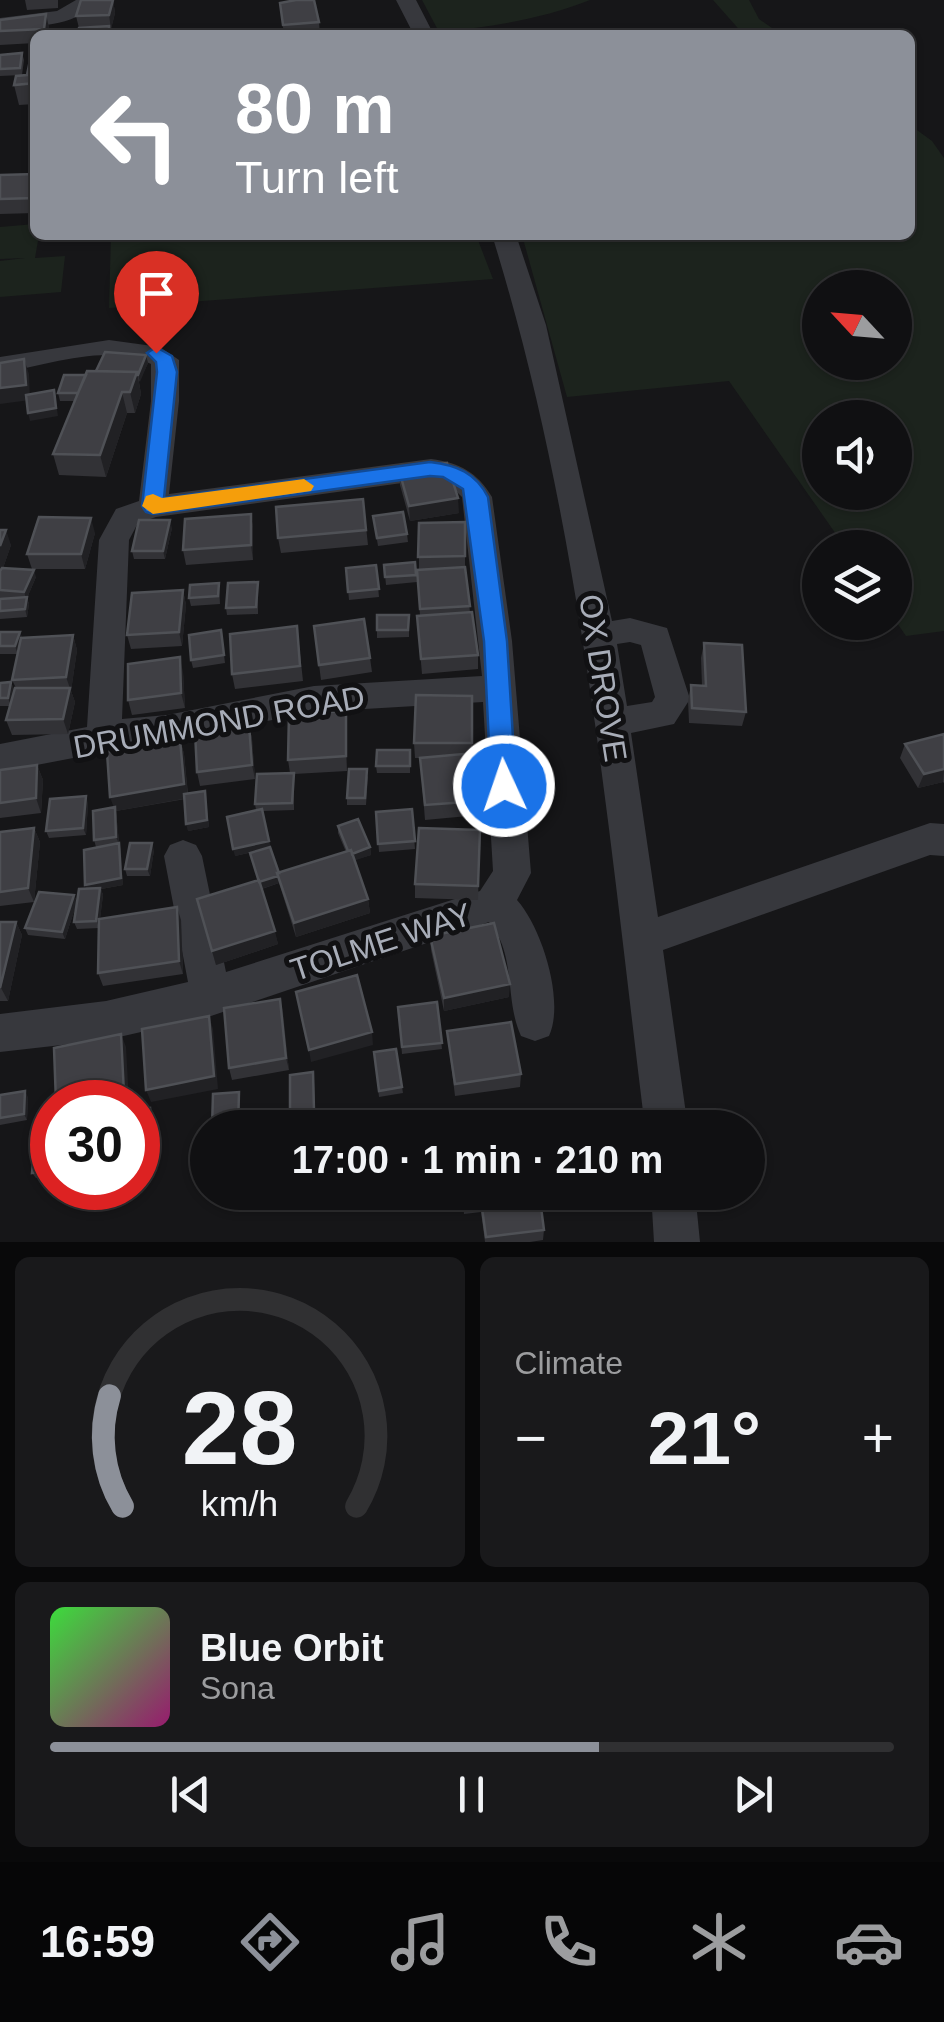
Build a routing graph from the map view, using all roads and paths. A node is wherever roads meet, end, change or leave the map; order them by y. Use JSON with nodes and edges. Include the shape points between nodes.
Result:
{"nodes":[{"id":1,"x":86,"y":0,"type":"edge"},
{"id":2,"x":406,"y":0,"type":"edge"},
{"id":3,"x":0,"y":24,"type":"edge"},
{"id":4,"x":56,"y":26,"type":"edge"},
{"id":5,"x":421,"y":30,"type":"edge"},
{"id":6,"x":506,"y":240,"type":"edge"},
{"id":7,"x":0,"y":365,"type":"edge"},
{"id":8,"x":153,"y":506,"type":"junction"},
{"id":9,"x":598,"y":635,"type":"junction"},
{"id":10,"x":499,"y":688,"type":"junction"},
{"id":11,"x":612,"y":722,"type":"junction"},
{"id":12,"x":104,"y":736,"type":"junction"},
{"id":13,"x":0,"y":758,"type":"edge"},
{"id":14,"x":944,"y":840,"type":"edge"},
{"id":15,"x":183,"y":856,"type":"dead end"},
{"id":16,"x":495,"y":903,"type":"junction"},
{"id":17,"x":642,"y":940,"type":"junction"},
{"id":18,"x":211,"y":997,"type":"junction"},
{"id":19,"x":534,"y":1022,"type":"dead end"},
{"id":20,"x":0,"y":1033,"type":"edge"},
{"id":21,"x":665,"y":1110,"type":"edge"},
{"id":22,"x":674,"y":1210,"type":"edge"},
{"id":23,"x":677,"y":1242,"type":"edge"}],
"edges":[{"from":1,"to":4,"type":"street"},
{"from":2,"to":5,"type":"street"},
{"from":3,"to":4,"type":"street"},
{"from":6,"to":9,"type":"street","name":"OX DROVE","via":[[533,326]]},
{"from":7,"to":8,"type":"street","via":[[131,347],[165,360]]},
{"from":8,"to":10,"type":"street","name":"TOLME WAY","via":[[448,471],[477,497]]},
{"from":8,"to":12,"type":"street","via":[[127,516],[114,540]]},
{"from":9,"to":11,"type":"street","name":"OX DROVE"},
{"from":9,"to":11,"type":"street","via":[[630,630],[656,637],[673,699],[662,714]]},
{"from":10,"to":12,"type":"street","name":"DRUMMOND ROAD","via":[[314,699]]},
{"from":10,"to":16,"type":"street","name":"TOLME WAY","via":[[512,873]]},
{"from":11,"to":17,"type":"street","name":"OX DROVE"},
{"from":12,"to":13,"type":"street","name":"DRUMMOND ROAD"},
{"from":14,"to":17,"type":"street","via":[[930,839]]},
{"from":15,"to":18,"type":"street"},
{"from":16,"to":18,"type":"street","name":"TOLME WAY"},
{"from":16,"to":19,"type":"street","via":[[515,920],[524,945]]},
{"from":17,"to":21,"type":"street","name":"OX DROVE"},
{"from":18,"to":20,"type":"street","name":"TOLME WAY","via":[[130,1018]]},
{"from":22,"to":23,"type":"street"}]}
